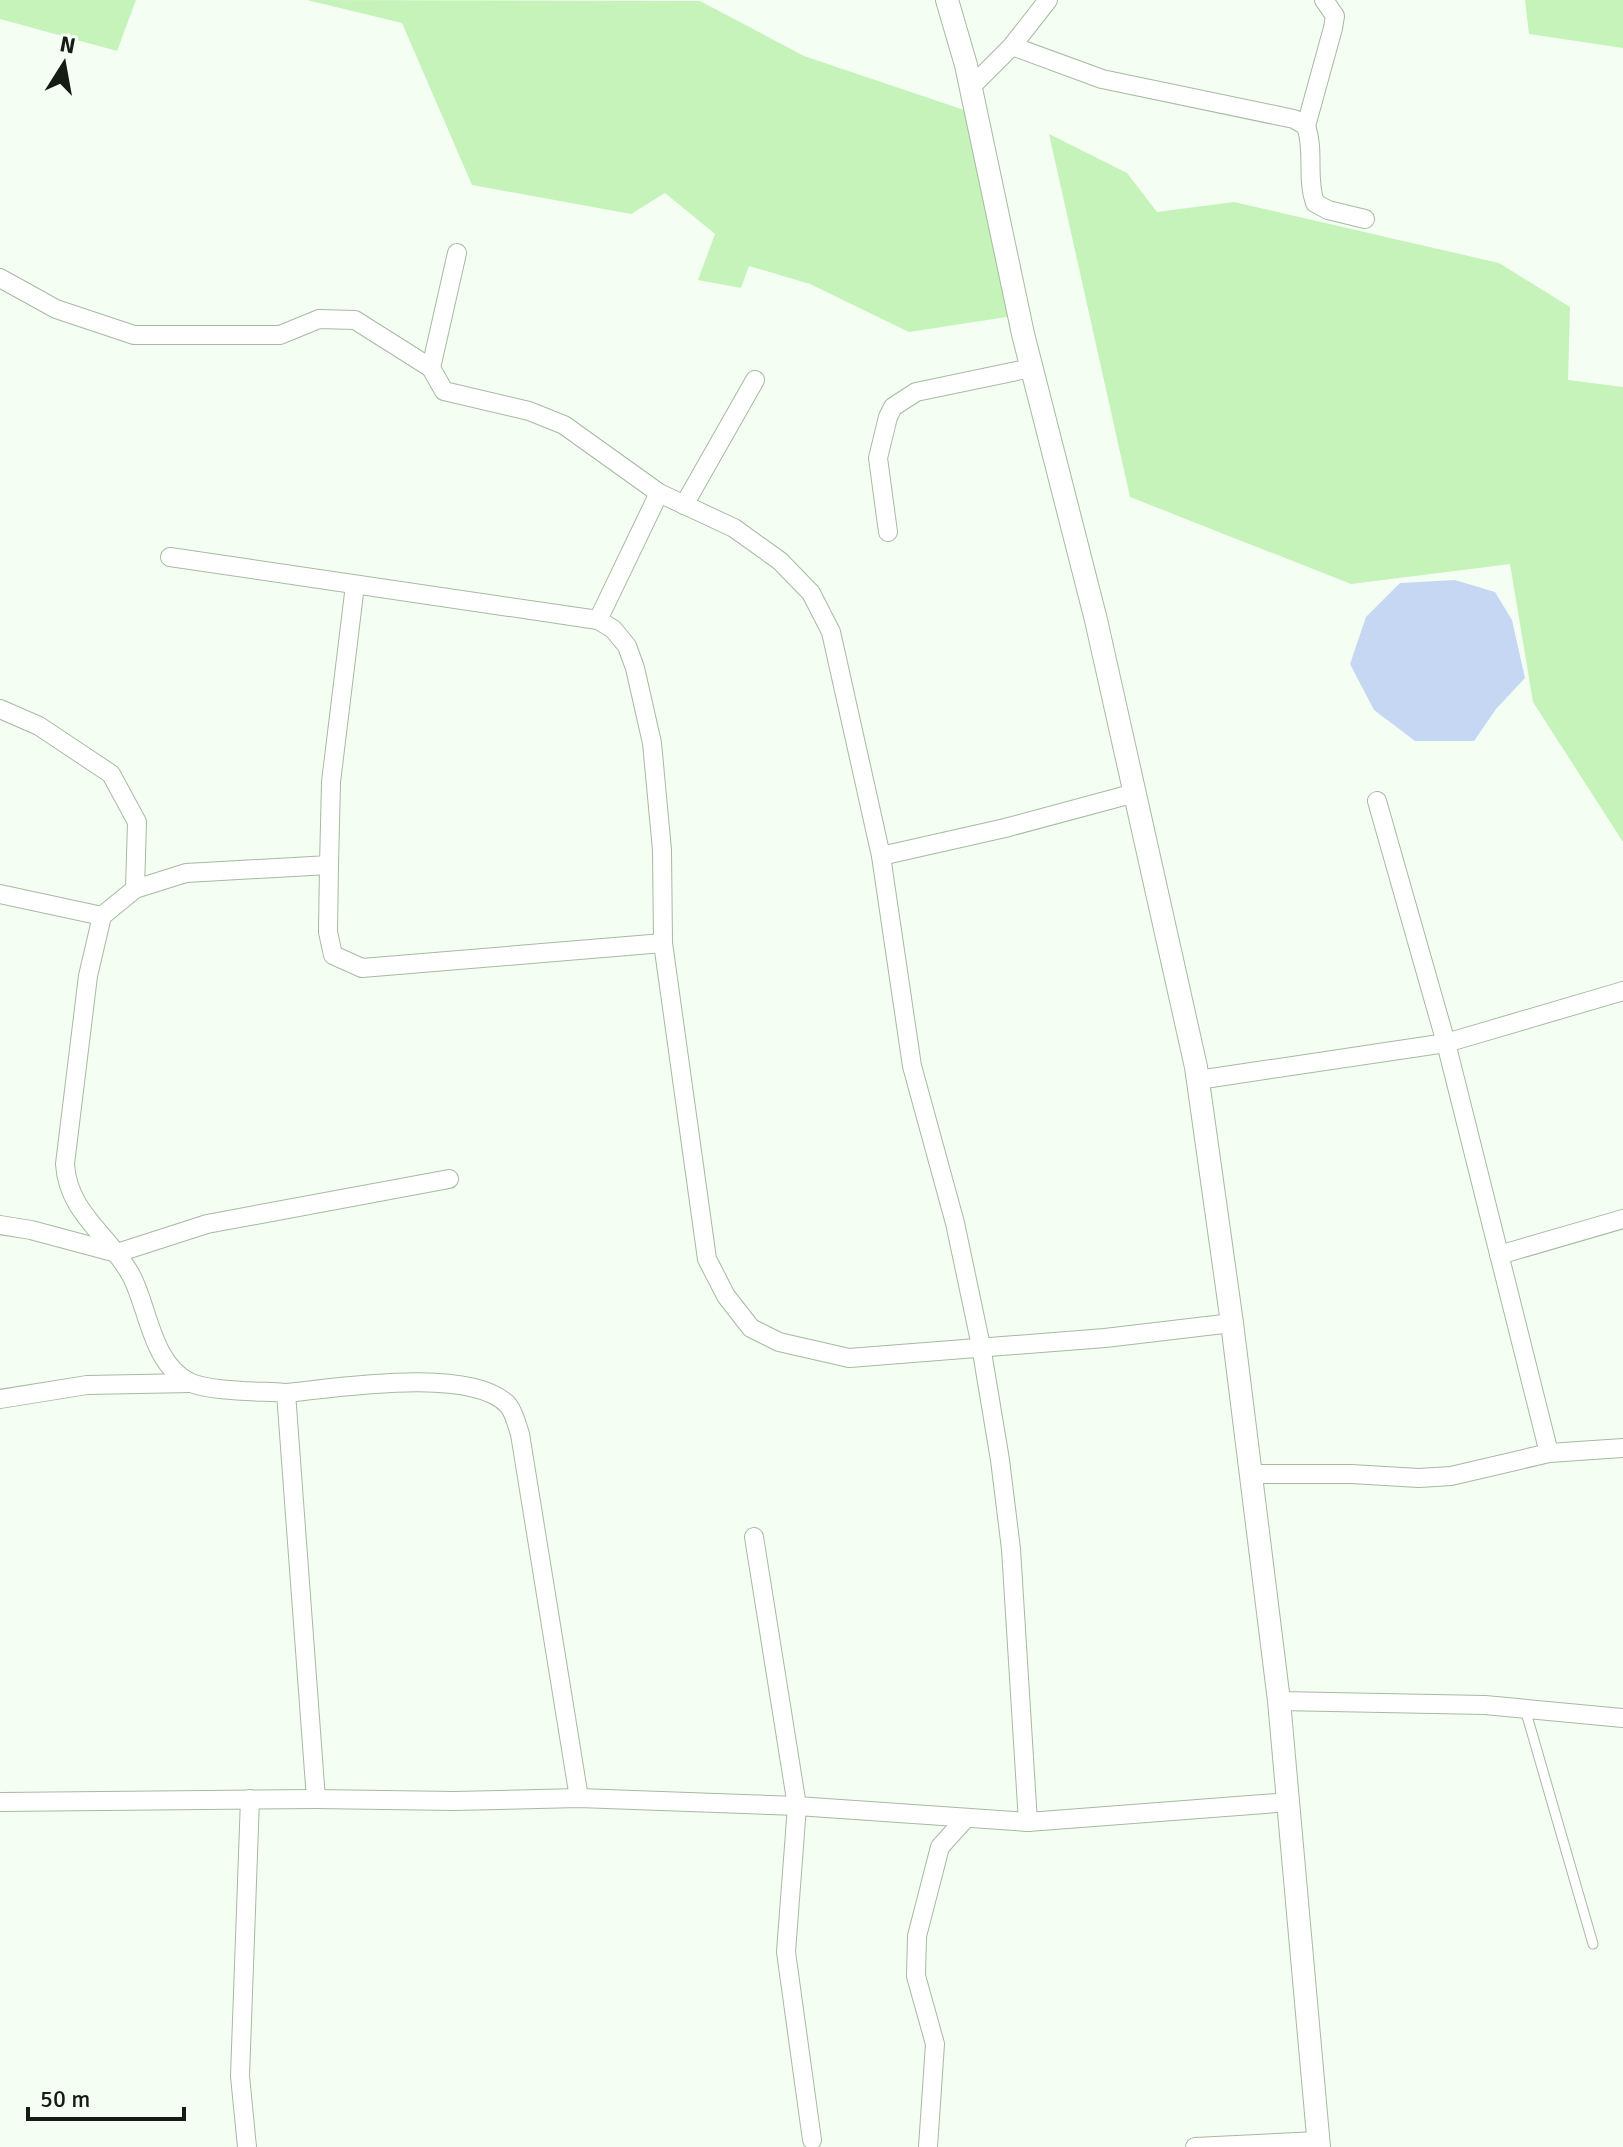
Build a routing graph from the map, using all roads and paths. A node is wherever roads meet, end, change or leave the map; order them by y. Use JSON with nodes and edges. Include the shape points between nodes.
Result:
{"nodes":[{"id":1,"x":947,"y":0,"type":"edge"},
{"id":2,"x":1048,"y":0,"type":"edge"},
{"id":3,"x":1324,"y":0,"type":"edge"},
{"id":4,"x":1012,"y":46,"type":"junction"},
{"id":5,"x":971,"y":87,"type":"junction"},
{"id":6,"x":1306,"y":126,"type":"junction"},
{"id":7,"x":1365,"y":219,"type":"dead end"},
{"id":8,"x":457,"y":253,"type":"dead end"},
{"id":9,"x":0,"y":278,"type":"edge"},
{"id":10,"x":431,"y":368,"type":"junction"},
{"id":11,"x":1031,"y":368,"type":"junction"},
{"id":12,"x":755,"y":380,"type":"dead end"},
{"id":13,"x":659,"y":493,"type":"junction"},
{"id":14,"x":684,"y":505,"type":"junction"},
{"id":15,"x":888,"y":532,"type":"dead end"},
{"id":16,"x":170,"y":557,"type":"dead end"},
{"id":17,"x":355,"y":585,"type":"junction"},
{"id":18,"x":598,"y":620,"type":"junction"},
{"id":19,"x":0,"y":709,"type":"edge"},
{"id":20,"x":1135,"y":793,"type":"junction"},
{"id":21,"x":1377,"y":801,"type":"dead end"},
{"id":22,"x":881,"y":856,"type":"junction"},
{"id":23,"x":329,"y":865,"type":"junction"},
{"id":24,"x":135,"y":889,"type":"junction"},
{"id":25,"x":0,"y":894,"type":"edge"},
{"id":26,"x":102,"y":916,"type":"junction"},
{"id":27,"x":663,"y":943,"type":"junction"},
{"id":28,"x":1623,"y":991,"type":"edge"},
{"id":29,"x":1446,"y":1043,"type":"junction"},
{"id":30,"x":1198,"y":1080,"type":"junction"},
{"id":31,"x":449,"y":1179,"type":"dead end"},
{"id":32,"x":1623,"y":1219,"type":"edge"},
{"id":33,"x":0,"y":1225,"type":"edge"},
{"id":34,"x":117,"y":1253,"type":"junction"},
{"id":35,"x":1499,"y":1255,"type":"junction"},
{"id":36,"x":1232,"y":1323,"type":"junction"},
{"id":37,"x":981,"y":1346,"type":"junction"},
{"id":38,"x":191,"y":1383,"type":"junction"},
{"id":39,"x":286,"y":1393,"type":"junction"},
{"id":40,"x":0,"y":1399,"type":"edge"},
{"id":41,"x":1623,"y":1448,"type":"edge"},
{"id":42,"x":1549,"y":1453,"type":"junction"},
{"id":43,"x":1251,"y":1474,"type":"junction"},
{"id":44,"x":754,"y":1537,"type":"dead end"},
{"id":45,"x":1279,"y":1701,"type":"junction"},
{"id":46,"x":1525,"y":1709,"type":"junction"},
{"id":47,"x":1623,"y":1718,"type":"edge"},
{"id":48,"x":579,"y":1798,"type":"junction"},
{"id":49,"x":250,"y":1799,"type":"junction"},
{"id":50,"x":316,"y":1799,"type":"junction"},
{"id":51,"x":0,"y":1802,"type":"edge"},
{"id":52,"x":1290,"y":1802,"type":"junction"},
{"id":53,"x":797,"y":1806,"type":"junction"},
{"id":54,"x":966,"y":1818,"type":"junction"},
{"id":55,"x":1028,"y":1822,"type":"junction"},
{"id":56,"x":1593,"y":1944,"type":"dead end"},
{"id":57,"x":812,"y":2140,"type":"dead end"},
{"id":58,"x":1318,"y":2144,"type":"edge"},
{"id":59,"x":247,"y":2147,"type":"edge"},
{"id":60,"x":928,"y":2147,"type":"edge"},
{"id":61,"x":1195,"y":2147,"type":"edge"}],
"edges":[{"from":1,"to":5,"type":"street"},
{"from":2,"to":4,"type":"street"},
{"from":3,"to":6,"type":"street","via":[[1335,16]]},
{"from":4,"to":5,"type":"street"},
{"from":4,"to":6,"type":"street","via":[[1102,79],[1294,119]]},
{"from":5,"to":11,"type":"street"},
{"from":6,"to":7,"type":"street","via":[[1315,203]]},
{"from":8,"to":10,"type":"street"},
{"from":9,"to":10,"type":"street","via":[[56,309],[134,335],[280,335],[319,319],[355,320]]},
{"from":10,"to":13,"type":"street","via":[[444,391],[564,425]]},
{"from":11,"to":15,"type":"street","via":[[916,392],[893,407],[878,458]]},
{"from":11,"to":20,"type":"street"},
{"from":12,"to":14,"type":"street"},
{"from":13,"to":14,"type":"street"},
{"from":13,"to":18,"type":"street"},
{"from":14,"to":22,"type":"street","via":[[734,528],[780,561],[811,593],[831,632]]},
{"from":16,"to":17,"type":"street"},
{"from":17,"to":18,"type":"street"},
{"from":17,"to":23,"type":"street","via":[[331,782]]},
{"from":18,"to":27,"type":"street","via":[[627,646],[652,743],[662,850]]},
{"from":19,"to":24,"type":"street","via":[[39,726],[111,774],[137,822]]},
{"from":20,"to":22,"type":"street"},
{"from":20,"to":30,"type":"street"},
{"from":21,"to":29,"type":"street"},
{"from":22,"to":37,"type":"street","via":[[912,1066],[955,1223]]},
{"from":23,"to":24,"type":"street","via":[[186,873]]},
{"from":23,"to":27,"type":"street","via":[[333,955],[362,968]]},
{"from":24,"to":26,"type":"street"},
{"from":25,"to":26,"type":"street"},
{"from":26,"to":34,"type":"street","via":[[88,976],[65,1164],[67,1185]]},
{"from":27,"to":37,"type":"street","via":[[707,1259],[751,1328],[779,1342],[849,1358]]},
{"from":28,"to":29,"type":"street"},
{"from":29,"to":30,"type":"street"},
{"from":29,"to":35,"type":"street"},
{"from":30,"to":36,"type":"street"},
{"from":31,"to":34,"type":"street","via":[[207,1224]]},
{"from":32,"to":35,"type":"street"},
{"from":33,"to":34,"type":"street"},
{"from":34,"to":38,"type":"street","via":[[170,1369]]},
{"from":35,"to":42,"type":"street"},
{"from":36,"to":37,"type":"street"},
{"from":36,"to":43,"type":"street"},
{"from":37,"to":55,"type":"street","via":[[1011,1549]]},
{"from":38,"to":39,"type":"street"},
{"from":38,"to":40,"type":"street","via":[[87,1385]]},
{"from":39,"to":48,"type":"street","via":[[417,1383],[470,1386],[510,1407],[520,1434]]},
{"from":39,"to":50,"type":"street"},
{"from":41,"to":42,"type":"street"},
{"from":42,"to":43,"type":"street","via":[[1451,1476]]},
{"from":43,"to":45,"type":"street"},
{"from":44,"to":53,"type":"street"},
{"from":45,"to":46,"type":"street"},
{"from":45,"to":52,"type":"street"},
{"from":46,"to":47,"type":"street"},
{"from":46,"to":56,"type":"lane"},
{"from":48,"to":50,"type":"street"},
{"from":48,"to":53,"type":"street"},
{"from":49,"to":50,"type":"street"},
{"from":49,"to":51,"type":"street"},
{"from":49,"to":59,"type":"street","via":[[240,2076]]},
{"from":52,"to":55,"type":"street"},
{"from":52,"to":58,"type":"street"},
{"from":53,"to":54,"type":"street"},
{"from":53,"to":57,"type":"street","via":[[786,1952]]},
{"from":54,"to":55,"type":"street"},
{"from":54,"to":60,"type":"street","via":[[940,1847],[917,1936],[916,1976],[935,2044]]},
{"from":58,"to":61,"type":"street"}]}
